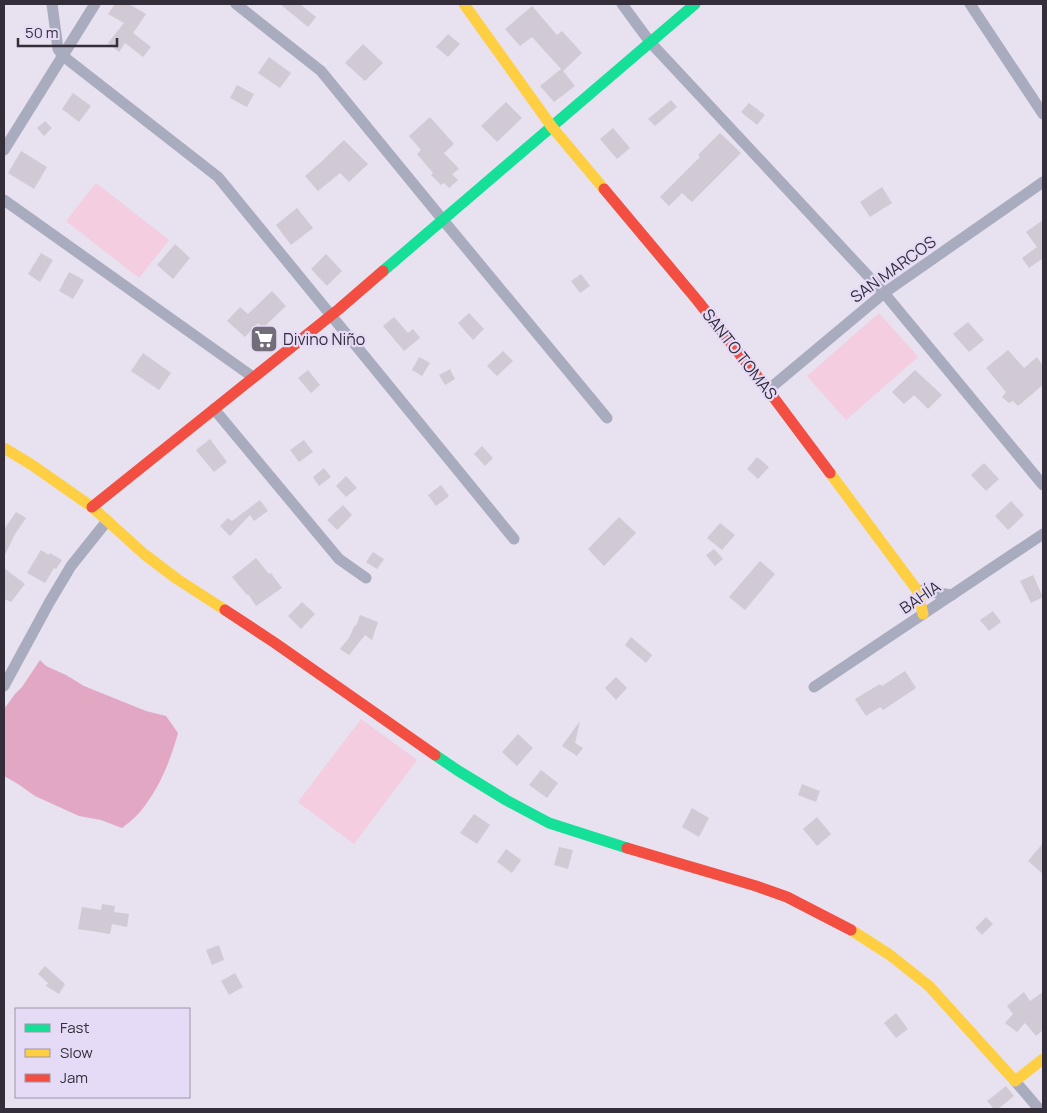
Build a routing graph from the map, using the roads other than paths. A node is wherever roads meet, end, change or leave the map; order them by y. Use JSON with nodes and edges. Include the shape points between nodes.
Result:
{"nodes":[{"id":1,"x":52,"y":4,"type":"edge"},
{"id":2,"x":95,"y":4,"type":"edge"},
{"id":3,"x":236,"y":4,"type":"edge"},
{"id":4,"x":465,"y":4,"type":"edge"},
{"id":5,"x":622,"y":4,"type":"edge"},
{"id":6,"x":695,"y":4,"type":"edge"},
{"id":7,"x":970,"y":4,"type":"edge"},
{"id":8,"x":650,"y":42,"type":"junction"},
{"id":9,"x":63,"y":56,"type":"junction"},
{"id":10,"x":1043,"y":114,"type":"edge"},
{"id":11,"x":552,"y":126,"type":"junction"},
{"id":12,"x":4,"y":150,"type":"edge"},
{"id":13,"x":1043,"y":182,"type":"edge"},
{"id":14,"x":4,"y":200,"type":"edge"},
{"id":15,"x":443,"y":220,"type":"junction"},
{"id":16,"x":884,"y":293,"type":"junction"},
{"id":17,"x":331,"y":315,"type":"junction"},
{"id":18,"x":253,"y":377,"type":"junction"},
{"id":19,"x":768,"y":390,"type":"junction"},
{"id":20,"x":214,"y":409,"type":"junction"},
{"id":21,"x":607,"y":418,"type":"dead end"},
{"id":22,"x":4,"y":448,"type":"edge"},
{"id":23,"x":1043,"y":485,"type":"edge"},
{"id":24,"x":92,"y":507,"type":"junction"},
{"id":25,"x":107,"y":521,"type":"junction"},
{"id":26,"x":1043,"y":534,"type":"edge"},
{"id":27,"x":514,"y":539,"type":"dead end"},
{"id":28,"x":366,"y":578,"type":"dead end"},
{"id":29,"x":918,"y":590,"type":"junction"},
{"id":30,"x":952,"y":595,"type":"junction"},
{"id":31,"x":923,"y":614,"type":"junction"},
{"id":32,"x":4,"y":686,"type":"edge"},
{"id":33,"x":814,"y":687,"type":"dead end"},
{"id":34,"x":1043,"y":1059,"type":"edge"},
{"id":35,"x":1015,"y":1081,"type":"junction"},
{"id":36,"x":1039,"y":1109,"type":"edge"}],
"edges":[{"from":1,"to":9,"type":"street","via":[[58,49]]},
{"from":2,"to":9,"type":"street"},
{"from":3,"to":15,"type":"street","via":[[321,72]]},
{"from":4,"to":11,"type":"street","name":"SANTO TOMAS"},
{"from":5,"to":8,"type":"street"},
{"from":6,"to":8,"type":"street"},
{"from":7,"to":10,"type":"street"},
{"from":8,"to":11,"type":"street"},
{"from":8,"to":16,"type":"street"},
{"from":9,"to":12,"type":"street"},
{"from":9,"to":17,"type":"street","via":[[218,177]]},
{"from":11,"to":15,"type":"street"},
{"from":11,"to":19,"type":"street","name":"SANTO TOMAS"},
{"from":13,"to":16,"type":"street","name":"SAN MARCOS"},
{"from":14,"to":18,"type":"street"},
{"from":15,"to":17,"type":"street"},
{"from":15,"to":21,"type":"street"},
{"from":16,"to":19,"type":"street","name":"SAN MARCOS"},
{"from":16,"to":23,"type":"street"},
{"from":17,"to":18,"type":"street"},
{"from":17,"to":27,"type":"street"},
{"from":18,"to":20,"type":"street"},
{"from":19,"to":29,"type":"street","name":"SANTO TOMAS"},
{"from":20,"to":24,"type":"street"},
{"from":20,"to":28,"type":"street","via":[[339,559]]},
{"from":22,"to":24,"type":"street"},
{"from":24,"to":25,"type":"street"},
{"from":25,"to":32,"type":"street","via":[[71,566]]},
{"from":25,"to":35,"type":"street","via":[[177,579],[457,770],[527,812],[572,831],[787,897],[873,943],[929,986]]},
{"from":26,"to":30,"type":"street","name":"BAHÍA"},
{"from":29,"to":30,"type":"street"},
{"from":29,"to":31,"type":"street","name":"SANTO TOMAS"},
{"from":30,"to":31,"type":"street","name":"BAHÍA"},
{"from":31,"to":33,"type":"street","name":"BAHÍA"},
{"from":34,"to":35,"type":"street"},
{"from":35,"to":36,"type":"street"}]}
